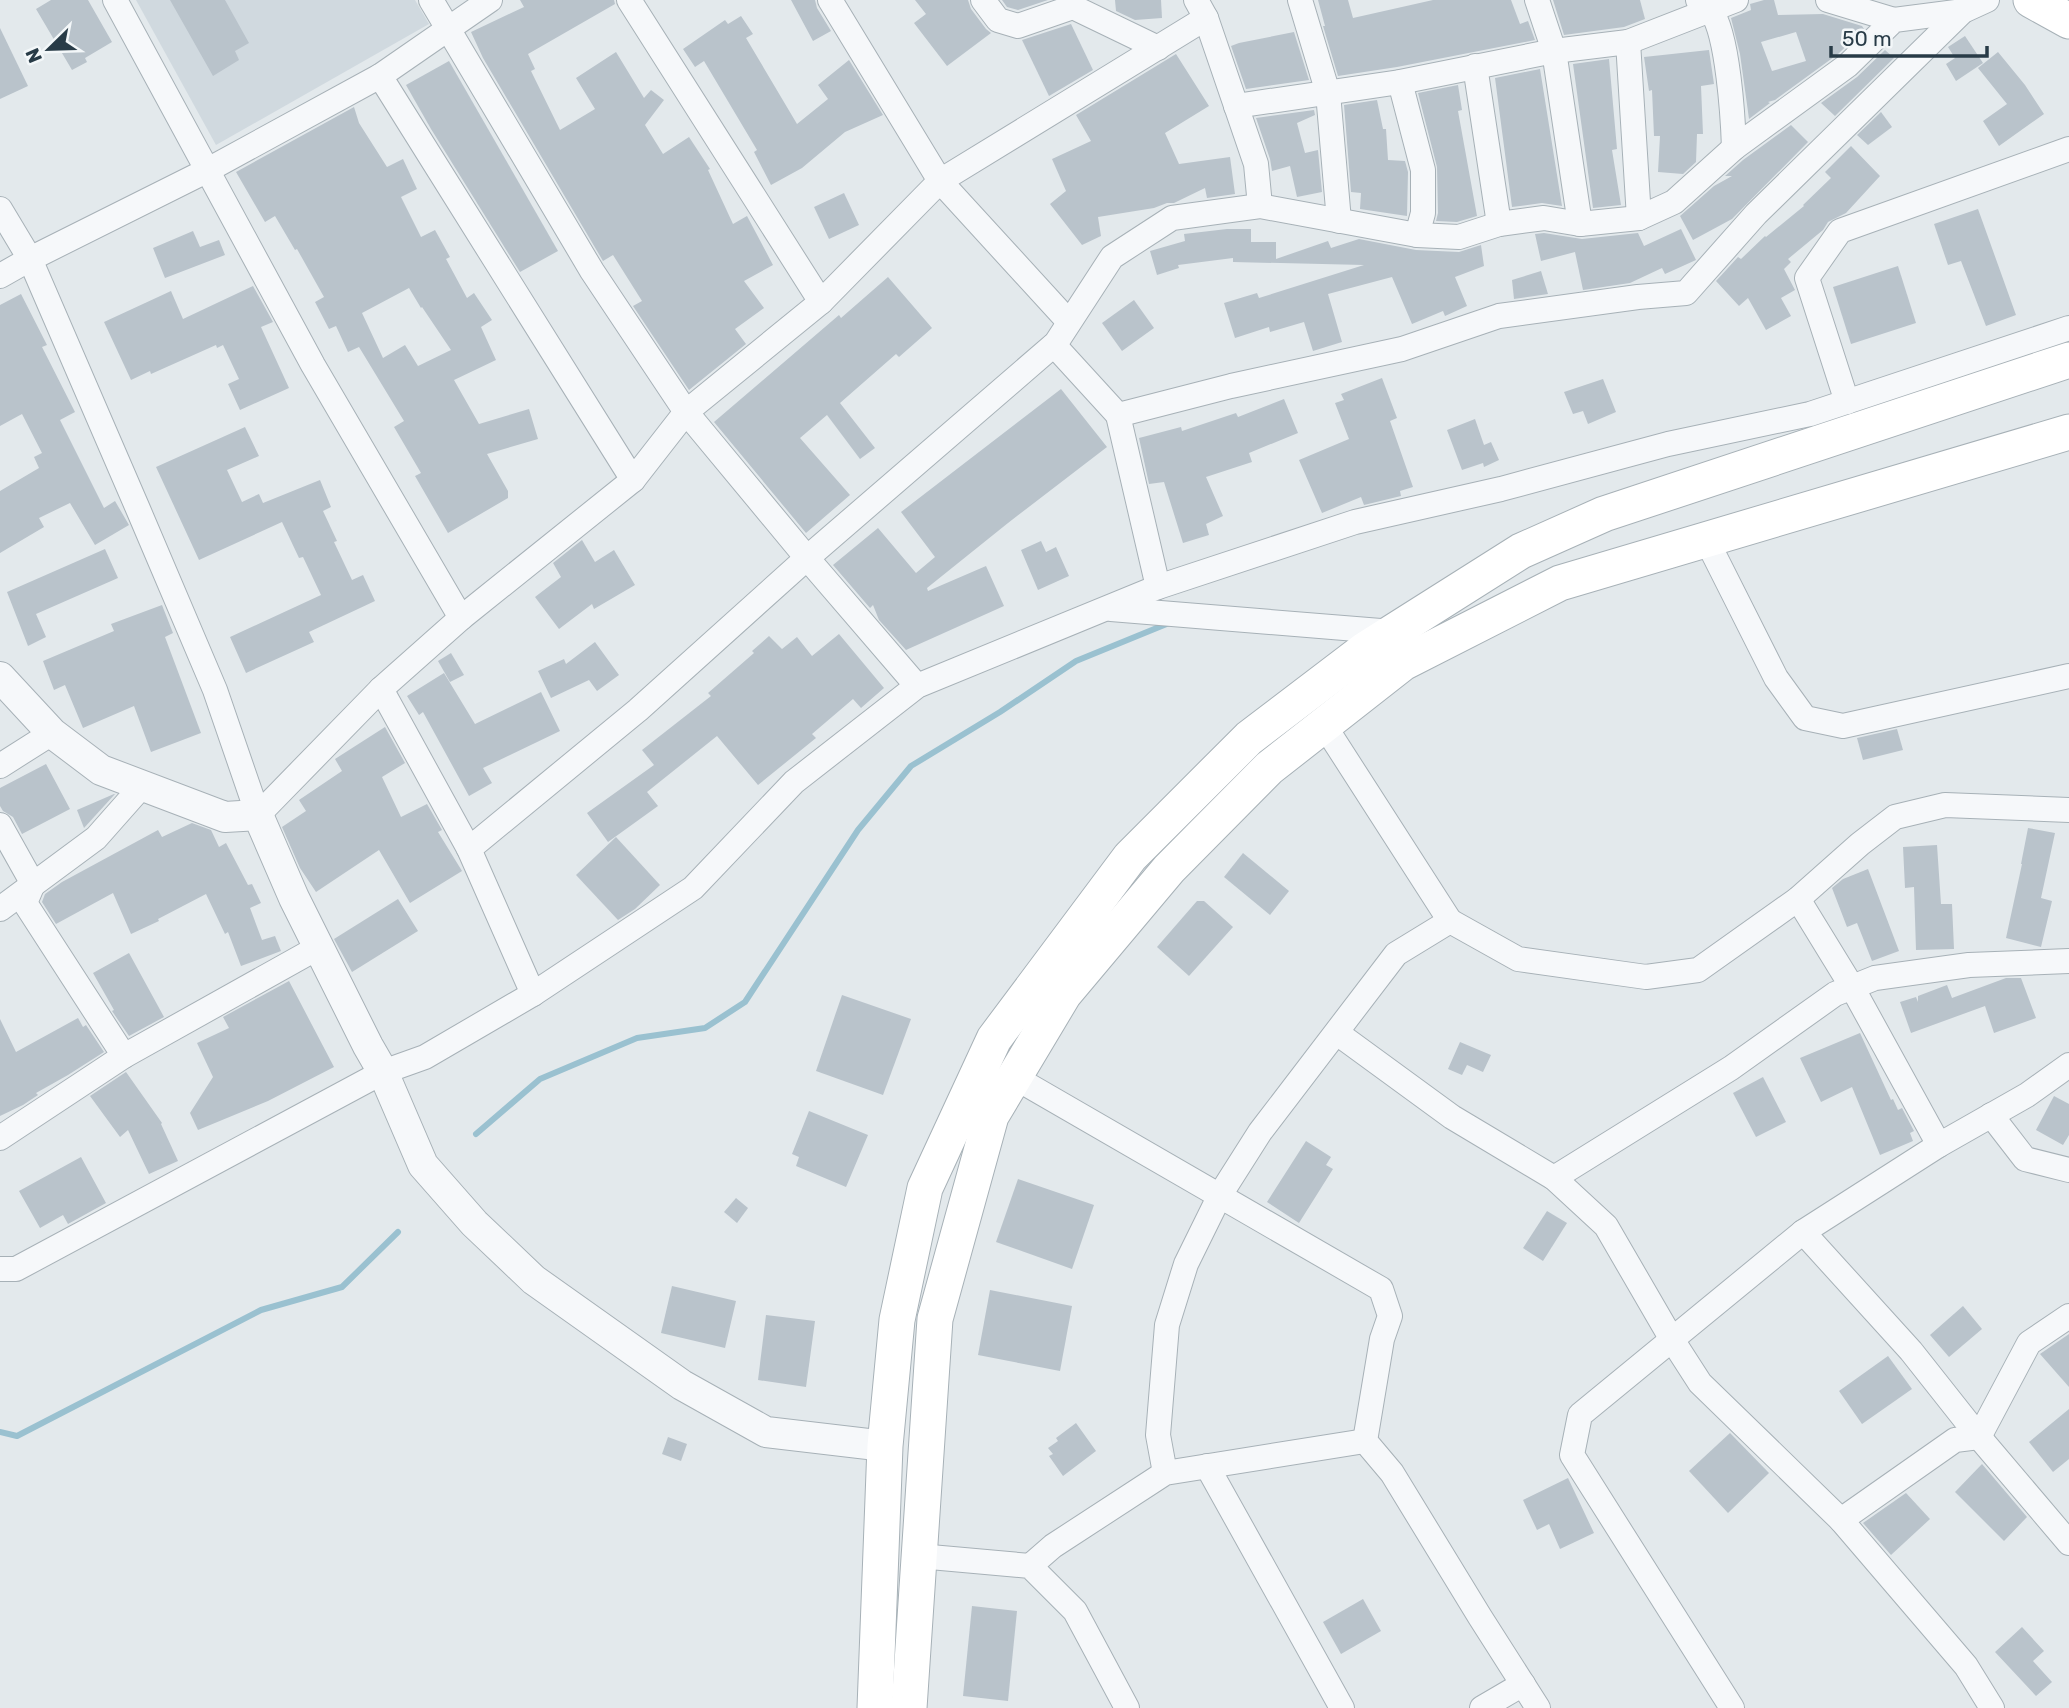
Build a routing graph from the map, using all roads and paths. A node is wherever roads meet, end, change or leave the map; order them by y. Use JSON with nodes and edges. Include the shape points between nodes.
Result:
{"nodes":[{"id":1,"x":115,"y":0,"type":"edge"},
{"id":2,"x":431,"y":0,"type":"edge"},
{"id":3,"x":490,"y":0,"type":"edge"},
{"id":4,"x":629,"y":0,"type":"edge"},
{"id":5,"x":830,"y":0,"type":"edge"},
{"id":6,"x":983,"y":0,"type":"edge"},
{"id":7,"x":1300,"y":0,"type":"edge"},
{"id":8,"x":1537,"y":0,"type":"edge"},
{"id":9,"x":1736,"y":0,"type":"edge"},
{"id":10,"x":1828,"y":0,"type":"edge"},
{"id":11,"x":1987,"y":0,"type":"edge"},
{"id":12,"x":2031,"y":0,"type":"edge"},
{"id":13,"x":1072,"y":3,"type":"edge"},
{"id":14,"x":1704,"y":5,"type":"edge"},
{"id":15,"x":1201,"y":9,"type":"edge"},
{"id":16,"x":1963,"y":11,"type":"junction"},
{"id":17,"x":1894,"y":20,"type":"junction"},
{"id":18,"x":2069,"y":21,"type":"edge"},
{"id":19,"x":448,"y":29,"type":"junction"},
{"id":20,"x":1628,"y":42,"type":"junction"},
{"id":21,"x":1158,"y":48,"type":"junction"},
{"id":22,"x":1554,"y":51,"type":"junction"},
{"id":23,"x":1475,"y":66,"type":"junction"},
{"id":24,"x":380,"y":76,"type":"junction"},
{"id":25,"x":1400,"y":82,"type":"junction"},
{"id":26,"x":1328,"y":93,"type":"junction"},
{"id":27,"x":1236,"y":106,"type":"junction"},
{"id":28,"x":1734,"y":148,"type":"junction"},
{"id":29,"x":2069,"y":149,"type":"edge"},
{"id":30,"x":206,"y":171,"type":"junction"},
{"id":31,"x":940,"y":181,"type":"junction"},
{"id":32,"x":1260,"y":206,"type":"junction"},
{"id":33,"x":0,"y":209,"type":"edge"},
{"id":34,"x":1639,"y":219,"type":"junction"},
{"id":35,"x":1339,"y":221,"type":"junction"},
{"id":36,"x":1499,"y":224,"type":"junction"},
{"id":37,"x":1580,"y":224,"type":"junction"},
{"id":38,"x":1417,"y":235,"type":"junction"},
{"id":39,"x":30,"y":259,"type":"junction"},
{"id":40,"x":0,"y":276,"type":"edge"},
{"id":41,"x":821,"y":302,"type":"junction"},
{"id":42,"x":1069,"y":323,"type":"junction"},
{"id":43,"x":2069,"y":328,"type":"edge"},
{"id":44,"x":1054,"y":345,"type":"junction"},
{"id":45,"x":2069,"y":360,"type":"edge"},
{"id":46,"x":1847,"y":402,"type":"junction"},
{"id":47,"x":686,"y":412,"type":"junction"},
{"id":48,"x":1118,"y":415,"type":"junction"},
{"id":49,"x":2069,"y":432,"type":"edge"},
{"id":50,"x":633,"y":481,"type":"junction"},
{"id":51,"x":1706,"y":539,"type":"junction"},
{"id":52,"x":807,"y":558,"type":"junction"},
{"id":53,"x":1158,"y":587,"type":"junction"},
{"id":54,"x":1107,"y":608,"type":"junction"},
{"id":55,"x":461,"y":618,"type":"junction"},
{"id":56,"x":1393,"y":632,"type":"junction"},
{"id":57,"x":2069,"y":676,"type":"edge"},
{"id":58,"x":0,"y":677,"type":"edge"},
{"id":59,"x":917,"y":686,"type":"junction"},
{"id":60,"x":381,"y":689,"type":"junction"},
{"id":61,"x":1324,"y":725,"type":"junction"},
{"id":62,"x":52,"y":733,"type":"junction"},
{"id":63,"x":0,"y":766,"type":"edge"},
{"id":64,"x":142,"y":786,"type":"junction"},
{"id":65,"x":2069,"y":810,"type":"edge"},
{"id":66,"x":258,"y":815,"type":"junction"},
{"id":67,"x":0,"y":825,"type":"edge"},
{"id":68,"x":469,"y":849,"type":"junction"},
{"id":69,"x":33,"y":884,"type":"junction"},
{"id":70,"x":1798,"y":899,"type":"junction"},
{"id":71,"x":0,"y":909,"type":"edge"},
{"id":72,"x":1450,"y":921,"type":"junction"},
{"id":73,"x":319,"y":947,"type":"junction"},
{"id":74,"x":2069,"y":961,"type":"edge"},
{"id":75,"x":1852,"y":987,"type":"junction"},
{"id":76,"x":533,"y":994,"type":"junction"},
{"id":77,"x":1337,"y":1033,"type":"junction"},
{"id":78,"x":124,"y":1056,"type":"junction"},
{"id":79,"x":2069,"y":1065,"type":"edge"},
{"id":80,"x":383,"y":1072,"type":"junction"},
{"id":81,"x":1014,"y":1077,"type":"junction"},
{"id":82,"x":1991,"y":1115,"type":"junction"},
{"id":83,"x":0,"y":1138,"type":"edge"},
{"id":84,"x":1939,"y":1145,"type":"junction"},
{"id":85,"x":2069,"y":1170,"type":"edge"},
{"id":86,"x":1554,"y":1178,"type":"junction"},
{"id":87,"x":1220,"y":1195,"type":"junction"},
{"id":88,"x":1803,"y":1232,"type":"junction"},
{"id":89,"x":0,"y":1247,"type":"edge"},
{"id":90,"x":8,"y":1269,"type":"edge"},
{"id":91,"x":2069,"y":1316,"type":"edge"},
{"id":92,"x":1671,"y":1338,"type":"junction"},
{"id":93,"x":1979,"y":1437,"type":"junction"},
{"id":94,"x":1365,"y":1441,"type":"junction"},
{"id":95,"x":885,"y":1446,"type":"junction"},
{"id":96,"x":1207,"y":1466,"type":"junction"},
{"id":97,"x":1165,"y":1473,"type":"junction"},
{"id":98,"x":1841,"y":1520,"type":"junction"},
{"id":99,"x":2069,"y":1543,"type":"edge"},
{"id":100,"x":919,"y":1556,"type":"junction"},
{"id":101,"x":1030,"y":1566,"type":"junction"},
{"id":102,"x":1523,"y":1684,"type":"junction"},
{"id":103,"x":875,"y":1708,"type":"edge"},
{"id":104,"x":909,"y":1708,"type":"edge"},
{"id":105,"x":1127,"y":1708,"type":"edge"},
{"id":106,"x":1342,"y":1708,"type":"edge"},
{"id":107,"x":1482,"y":1708,"type":"edge"},
{"id":108,"x":1538,"y":1708,"type":"edge"},
{"id":109,"x":1732,"y":1708,"type":"edge"},
{"id":110,"x":1992,"y":1708,"type":"edge"}],
"edges":[{"from":1,"to":30,"type":"street"},
{"from":2,"to":19,"type":"street"},
{"from":3,"to":19,"type":"street"},
{"from":4,"to":41,"type":"street"},
{"from":5,"to":31,"type":"street"},
{"from":6,"to":13,"type":"street","via":[[998,20],[1018,26]]},
{"from":7,"to":26,"type":"street"},
{"from":8,"to":22,"type":"street"},
{"from":9,"to":14,"type":"street"},
{"from":10,"to":17,"type":"street"},
{"from":11,"to":16,"type":"street"},
{"from":12,"to":18,"type":"main road"},
{"from":13,"to":21,"type":"street"},
{"from":14,"to":20,"type":"street"},
{"from":14,"to":28,"type":"street","via":[[1721,33]]},
{"from":15,"to":21,"type":"street"},
{"from":15,"to":27,"type":"street"},
{"from":16,"to":17,"type":"street"},
{"from":16,"to":48,"type":"street","via":[[1756,214],[1686,293],[1499,316],[1402,349]]},
{"from":17,"to":28,"type":"street","via":[[1848,65]]},
{"from":19,"to":24,"type":"street"},
{"from":19,"to":47,"type":"street","via":[[592,271]]},
{"from":20,"to":22,"type":"street"},
{"from":20,"to":34,"type":"street"},
{"from":21,"to":31,"type":"street"},
{"from":22,"to":23,"type":"street"},
{"from":22,"to":37,"type":"street"},
{"from":23,"to":25,"type":"street"},
{"from":23,"to":36,"type":"street"},
{"from":24,"to":30,"type":"street"},
{"from":24,"to":50,"type":"street"},
{"from":25,"to":26,"type":"street"},
{"from":25,"to":38,"type":"street","via":[[1423,170],[1423,213]]},
{"from":26,"to":27,"type":"street"},
{"from":26,"to":35,"type":"street"},
{"from":27,"to":32,"type":"street","via":[[1256,164]]},
{"from":28,"to":34,"type":"street","via":[[1674,202]]},
{"from":29,"to":46,"type":"street","via":[[1840,231],[1807,278]]},
{"from":30,"to":39,"type":"street"},
{"from":30,"to":55,"type":"street"},
{"from":31,"to":41,"type":"street"},
{"from":31,"to":42,"type":"street"},
{"from":32,"to":35,"type":"street"},
{"from":32,"to":42,"type":"street","via":[[1172,218],[1112,257]]},
{"from":33,"to":39,"type":"street"},
{"from":34,"to":37,"type":"street"},
{"from":35,"to":38,"type":"street"},
{"from":36,"to":37,"type":"street","via":[[1544,218]]},
{"from":36,"to":38,"type":"street","via":[[1459,237]]},
{"from":39,"to":40,"type":"street"},
{"from":39,"to":66,"type":"street","via":[[215,691]]},
{"from":41,"to":47,"type":"street"},
{"from":42,"to":44,"type":"street"},
{"from":43,"to":46,"type":"street"},
{"from":44,"to":48,"type":"street"},
{"from":44,"to":52,"type":"street"},
{"from":45,"to":56,"type":"main road","via":[[1604,514],[1521,551]]},
{"from":46,"to":53,"type":"street","via":[[1810,415],[1668,444],[1355,522]]},
{"from":47,"to":50,"type":"street"},
{"from":47,"to":52,"type":"street"},
{"from":48,"to":53,"type":"street"},
{"from":49,"to":51,"type":"main road"},
{"from":50,"to":55,"type":"street"},
{"from":51,"to":57,"type":"street","via":[[1776,678],[1805,718],[1843,726]]},
{"from":51,"to":61,"type":"main road","via":[[1560,583],[1403,663]]},
{"from":52,"to":59,"type":"street"},
{"from":52,"to":68,"type":"street","via":[[638,710]]},
{"from":53,"to":54,"type":"street"},
{"from":54,"to":56,"type":"street"},
{"from":54,"to":59,"type":"street"},
{"from":55,"to":60,"type":"street"},
{"from":56,"to":95,"type":"main road","via":[[1249,738],[1130,857],[994,1039],[925,1188],[897,1320]]},
{"from":58,"to":62,"type":"street"},
{"from":59,"to":76,"type":"street","via":[[794,782],[693,888]]},
{"from":60,"to":66,"type":"street"},
{"from":60,"to":68,"type":"street"},
{"from":61,"to":72,"type":"street"},
{"from":61,"to":81,"type":"main road","via":[[1269,768],[1169,869],[1064,994]]},
{"from":62,"to":63,"type":"street"},
{"from":62,"to":64,"type":"street","via":[[101,770]]},
{"from":64,"to":66,"type":"street","via":[[225,817]]},
{"from":64,"to":69,"type":"street","via":[[96,838]]},
{"from":65,"to":70,"type":"street","via":[[1945,805],[1895,817]]},
{"from":66,"to":73,"type":"street"},
{"from":67,"to":69,"type":"street"},
{"from":68,"to":76,"type":"street"},
{"from":69,"to":71,"type":"street"},
{"from":69,"to":78,"type":"street","via":[[26,903]]},
{"from":70,"to":72,"type":"street","via":[[1698,970],[1646,977],[1518,959]]},
{"from":70,"to":75,"type":"street"},
{"from":72,"to":77,"type":"street","via":[[1396,954]]},
{"from":73,"to":78,"type":"street"},
{"from":73,"to":80,"type":"street"},
{"from":74,"to":75,"type":"street","via":[[1969,965],[1875,978]]},
{"from":75,"to":84,"type":"street"},
{"from":75,"to":86,"type":"street","via":[[1835,994],[1731,1069]]},
{"from":76,"to":80,"type":"street","via":[[425,1057]]},
{"from":77,"to":86,"type":"street","via":[[1452,1117]]},
{"from":77,"to":87,"type":"street","via":[[1260,1132]]},
{"from":78,"to":83,"type":"street"},
{"from":79,"to":82,"type":"street"},
{"from":80,"to":90,"type":"street"},
{"from":80,"to":95,"type":"street","via":[[424,1165],[474,1223],[534,1280],[682,1385],[766,1432]]},
{"from":81,"to":87,"type":"street"},
{"from":81,"to":100,"type":"main road","via":[[991,1116],[935,1319]]},
{"from":82,"to":84,"type":"street"},
{"from":82,"to":85,"type":"street","via":[[2025,1159]]},
{"from":84,"to":88,"type":"street"},
{"from":86,"to":92,"type":"street","via":[[1606,1226]]},
{"from":87,"to":94,"type":"street","via":[[1381,1289],[1390,1316]]},
{"from":87,"to":97,"type":"street","via":[[1186,1264],[1167,1325],[1158,1435]]},
{"from":88,"to":92,"type":"street"},
{"from":88,"to":93,"type":"street","via":[[1911,1351]]},
{"from":89,"to":90,"type":"street"},
{"from":91,"to":93,"type":"street","via":[[2029,1343]]},
{"from":92,"to":98,"type":"street","via":[[1700,1383]]},
{"from":92,"to":109,"type":"street","via":[[1580,1415],[1572,1455]]},
{"from":93,"to":98,"type":"street","via":[[1955,1440]]},
{"from":93,"to":99,"type":"street"},
{"from":94,"to":96,"type":"street"},
{"from":94,"to":102,"type":"street","via":[[1392,1473]]},
{"from":95,"to":103,"type":"main road"},
{"from":96,"to":97,"type":"street"},
{"from":96,"to":106,"type":"street"},
{"from":97,"to":101,"type":"street"},
{"from":98,"to":110,"type":"street","via":[[1966,1666]]},
{"from":100,"to":101,"type":"street"},
{"from":100,"to":104,"type":"main road"},
{"from":101,"to":105,"type":"street","via":[[1074,1611]]},
{"from":102,"to":107,"type":"street"},
{"from":102,"to":108,"type":"street"}]}
